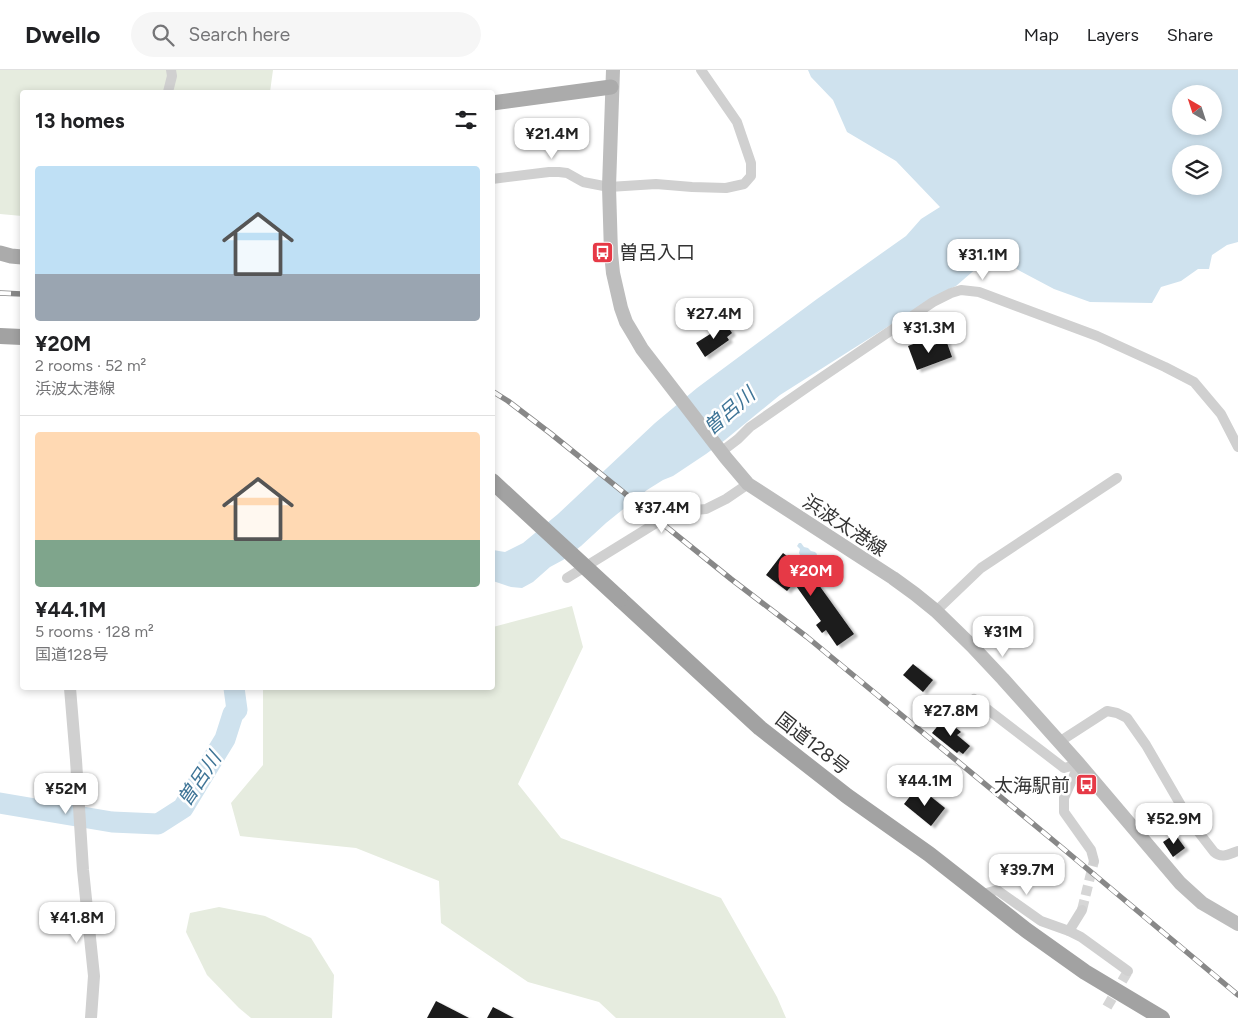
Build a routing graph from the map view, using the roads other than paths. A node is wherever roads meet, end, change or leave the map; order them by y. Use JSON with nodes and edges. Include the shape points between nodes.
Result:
{"nodes":[{"id":1,"x":171,"y":70,"type":"edge"},
{"id":2,"x":613,"y":70,"type":"edge"},
{"id":3,"x":700,"y":70,"type":"edge"},
{"id":4,"x":612,"y":87,"type":"junction"},
{"id":5,"x":168,"y":90,"type":"edge"},
{"id":6,"x":495,"y":103,"type":"edge"},
{"id":7,"x":495,"y":179,"type":"edge"},
{"id":8,"x":609,"y":187,"type":"junction"},
{"id":9,"x":0,"y":253,"type":"edge"},
{"id":10,"x":20,"y":257,"type":"edge"},
{"id":11,"x":0,"y":336,"type":"edge"},
{"id":12,"x":20,"y":337,"type":"edge"},
{"id":13,"x":1238,"y":447,"type":"edge"},
{"id":14,"x":719,"y":450,"type":"junction"},
{"id":15,"x":1117,"y":478,"type":"dead end"},
{"id":16,"x":495,"y":483,"type":"edge"},
{"id":17,"x":748,"y":484,"type":"junction"},
{"id":18,"x":567,"y":578,"type":"dead end"},
{"id":19,"x":936,"y":611,"type":"junction"},
{"id":20,"x":70,"y":690,"type":"edge"},
{"id":21,"x":963,"y":708,"type":"dead end"},
{"id":22,"x":1058,"y":742,"type":"junction"},
{"id":23,"x":1079,"y":764,"type":"junction"},
{"id":24,"x":1238,"y":851,"type":"edge"},
{"id":25,"x":1094,"y":861,"type":"tunnel mouth"},
{"id":26,"x":980,"y":894,"type":"junction"},
{"id":27,"x":1082,"y":910,"type":"tunnel mouth"},
{"id":28,"x":1238,"y":924,"type":"edge"},
{"id":29,"x":1069,"y":931,"type":"junction"},
{"id":30,"x":1128,"y":971,"type":"dead end"},
{"id":31,"x":91,"y":1018,"type":"edge"},
{"id":32,"x":1162,"y":1018,"type":"edge"}],
"edges":[{"from":1,"to":5,"type":"street"},
{"from":2,"to":4,"type":"main road","name":"浜波太港線"},
{"from":3,"to":8,"type":"street","via":[[737,122],[751,163],[751,176],[744,184],[726,188],[656,184]]},
{"from":4,"to":6,"type":"main road"},
{"from":4,"to":8,"type":"main road","name":"浜波太港線"},
{"from":7,"to":8,"type":"street","via":[[559,172],[583,182]]},
{"from":8,"to":14,"type":"main road","name":"浜波太港線","via":[[611,253],[620,308],[642,349]]},
{"from":9,"to":10,"type":"main road"},
{"from":11,"to":12,"type":"highway"},
{"from":13,"to":14,"type":"street","via":[[1221,414],[1194,382],[1096,336],[979,292],[961,290],[933,302],[750,427],[738,440]]},
{"from":14,"to":17,"type":"main road","name":"浜波太港線"},
{"from":15,"to":19,"type":"street","via":[[981,568]]},
{"from":16,"to":26,"type":"highway","name":"国道128号","bridge":true,"via":[[760,728]]},
{"from":17,"to":18,"type":"street","via":[[706,509],[674,512]]},
{"from":17,"to":19,"type":"main road","name":"浜波太港線","via":[[893,578]]},
{"from":19,"to":22,"type":"main road","name":"浜波太港線","via":[[1004,679]]},
{"from":20,"to":31,"type":"street","via":[[94,976]]},
{"from":21,"to":23,"type":"street","via":[[974,698],[1064,768]]},
{"from":22,"to":23,"type":"main road","name":"浜波太港線"},
{"from":22,"to":24,"type":"street","via":[[1106,711],[1127,718],[1190,822],[1214,852],[1223,856]]},
{"from":23,"to":25,"type":"street","via":[[1064,798],[1064,812],[1091,850]]},
{"from":23,"to":28,"type":"main road","name":"浜波太港線","via":[[1180,883],[1202,903]]},
{"from":26,"to":29,"type":"street","via":[[997,890],[1041,921]]},
{"from":26,"to":32,"type":"highway","name":"国道128号","via":[[1085,972]]},
{"from":27,"to":29,"type":"street"},
{"from":29,"to":30,"type":"street"}]}
